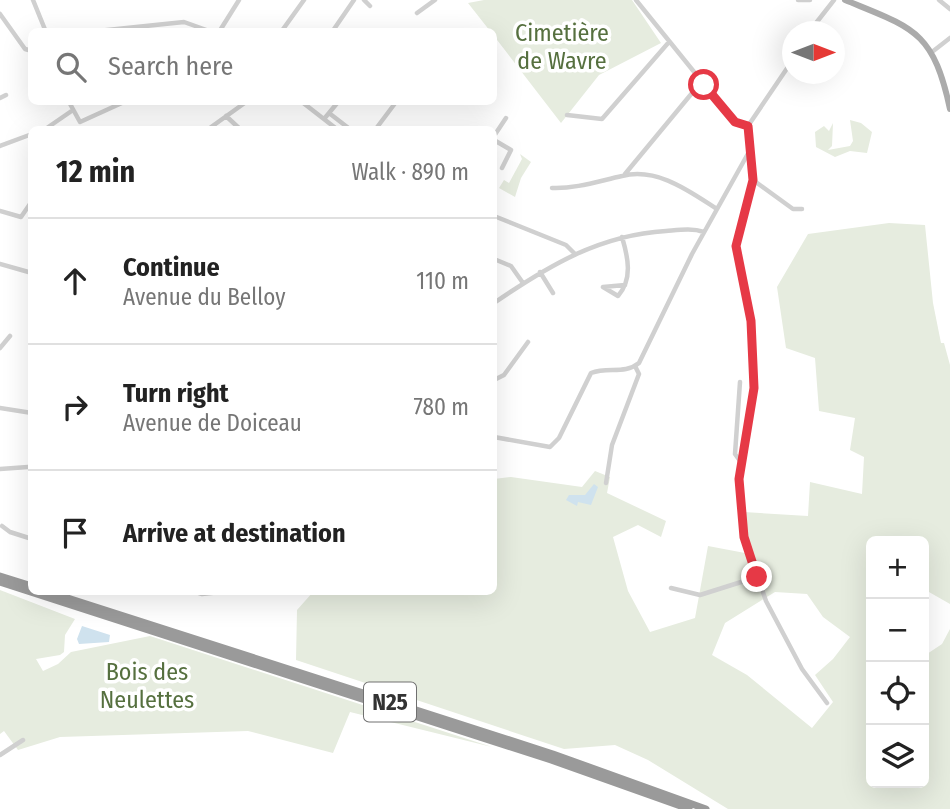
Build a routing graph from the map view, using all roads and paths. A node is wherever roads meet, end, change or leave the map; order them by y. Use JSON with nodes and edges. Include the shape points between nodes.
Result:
{"nodes":[{"id":1,"x":33,"y":0,"type":"edge"},
{"id":2,"x":239,"y":0,"type":"edge"},
{"id":3,"x":304,"y":0,"type":"edge"},
{"id":4,"x":354,"y":0,"type":"edge"},
{"id":5,"x":364,"y":0,"type":"edge"},
{"id":6,"x":435,"y":0,"type":"edge"},
{"id":7,"x":636,"y":0,"type":"edge"},
{"id":8,"x":798,"y":0,"type":"edge"},
{"id":9,"x":810,"y":0,"type":"edge"},
{"id":10,"x":834,"y":0,"type":"edge"},
{"id":11,"x":845,"y":0,"type":"edge"},
{"id":12,"x":939,"y":0,"type":"edge"},
{"id":13,"x":370,"y":6,"type":"dead end"},
{"id":14,"x":950,"y":9,"type":"edge"},
{"id":15,"x":418,"y":13,"type":"dead end"},
{"id":16,"x":0,"y":14,"type":"edge"},
{"id":17,"x":818,"y":21,"type":"edge"},
{"id":18,"x":44,"y":28,"type":"edge"},
{"id":19,"x":126,"y":28,"type":"edge"},
{"id":20,"x":201,"y":28,"type":"edge"},
{"id":21,"x":222,"y":28,"type":"edge"},
{"id":22,"x":284,"y":28,"type":"edge"},
{"id":23,"x":335,"y":28,"type":"edge"},
{"id":24,"x":950,"y":38,"type":"edge"},
{"id":25,"x":669,"y":42,"type":"junction"},
{"id":26,"x":28,"y":50,"type":"edge"},
{"id":27,"x":932,"y":52,"type":"junction"},
{"id":28,"x":782,"y":77,"type":"edge"},
{"id":29,"x":702,"y":81,"type":"junction"},
{"id":30,"x":947,"y":82,"type":"edge"},
{"id":31,"x":6,"y":95,"type":"dead end"},
{"id":32,"x":0,"y":98,"type":"edge"},
{"id":33,"x":70,"y":105,"type":"edge"},
{"id":34,"x":117,"y":105,"type":"edge"},
{"id":35,"x":242,"y":105,"type":"edge"},
{"id":36,"x":306,"y":105,"type":"edge"},
{"id":37,"x":336,"y":105,"type":"edge"},
{"id":38,"x":394,"y":105,"type":"edge"},
{"id":39,"x":950,"y":109,"type":"edge"},
{"id":40,"x":73,"y":110,"type":"junction"},
{"id":41,"x":329,"y":113,"type":"junction"},
{"id":42,"x":226,"y":116,"type":"junction"},
{"id":43,"x":567,"y":116,"type":"dead end"},
{"id":44,"x":506,"y":118,"type":"dead end"},
{"id":45,"x":324,"y":119,"type":"junction"},
{"id":46,"x":80,"y":122,"type":"junction"},
{"id":47,"x":50,"y":126,"type":"edge"},
{"id":48,"x":82,"y":126,"type":"edge"},
{"id":49,"x":212,"y":126,"type":"edge"},
{"id":50,"x":237,"y":126,"type":"edge"},
{"id":51,"x":333,"y":126,"type":"edge"},
{"id":52,"x":346,"y":126,"type":"edge"},
{"id":53,"x":378,"y":126,"type":"edge"},
{"id":54,"x":748,"y":126,"type":"junction"},
{"id":55,"x":497,"y":133,"type":"edge"},
{"id":56,"x":28,"y":136,"type":"edge"},
{"id":57,"x":497,"y":140,"type":"edge"},
{"id":58,"x":0,"y":146,"type":"edge"},
{"id":59,"x":750,"y":150,"type":"junction"},
{"id":60,"x":634,"y":162,"type":"junction"},
{"id":61,"x":502,"y":168,"type":"dead end"},
{"id":62,"x":624,"y":174,"type":"junction"},
{"id":63,"x":638,"y":176,"type":"junction"},
{"id":64,"x":753,"y":180,"type":"junction"},
{"id":65,"x":552,"y":188,"type":"dead end"},
{"id":66,"x":28,"y":207,"type":"edge"},
{"id":67,"x":717,"y":209,"type":"junction"},
{"id":68,"x":802,"y":209,"type":"dead end"},
{"id":69,"x":0,"y":211,"type":"edge"},
{"id":70,"x":497,"y":217,"type":"edge"},
{"id":71,"x":704,"y":232,"type":"junction"},
{"id":72,"x":622,"y":237,"type":"junction"},
{"id":73,"x":574,"y":253,"type":"junction"},
{"id":74,"x":497,"y":260,"type":"edge"},
{"id":75,"x":0,"y":264,"type":"edge"},
{"id":76,"x":28,"y":272,"type":"edge"},
{"id":77,"x":540,"y":272,"type":"junction"},
{"id":78,"x":523,"y":282,"type":"junction"},
{"id":79,"x":625,"y":285,"type":"junction"},
{"id":80,"x":553,"y":293,"type":"dead end"},
{"id":81,"x":497,"y":301,"type":"edge"},
{"id":82,"x":10,"y":336,"type":"dead end"},
{"id":83,"x":528,"y":342,"type":"dead end"},
{"id":84,"x":0,"y":348,"type":"edge"},
{"id":85,"x":635,"y":366,"type":"junction"},
{"id":86,"x":497,"y":378,"type":"edge"},
{"id":87,"x":740,"y":382,"type":"dead end"},
{"id":88,"x":0,"y":408,"type":"edge"},
{"id":89,"x":28,"y":412,"type":"edge"},
{"id":90,"x":497,"y":438,"type":"edge"},
{"id":91,"x":740,"y":461,"type":"junction"},
{"id":92,"x":28,"y":467,"type":"dead end"},
{"id":93,"x":0,"y":469,"type":"edge"},
{"id":94,"x":606,"y":483,"type":"dead end"},
{"id":95,"x":2,"y":526,"type":"dead end"},
{"id":96,"x":28,"y":538,"type":"edge"},
{"id":97,"x":0,"y":576,"type":"edge"},
{"id":98,"x":757,"y":577,"type":"junction"},
{"id":99,"x":0,"y":582,"type":"edge"},
{"id":100,"x":28,"y":585,"type":"edge"},
{"id":101,"x":671,"y":588,"type":"dead end"},
{"id":102,"x":28,"y":591,"type":"edge"},
{"id":103,"x":40,"y":595,"type":"edge"},
{"id":104,"x":58,"y":595,"type":"edge"},
{"id":105,"x":827,"y":703,"type":"dead end"},
{"id":106,"x":23,"y":740,"type":"dead end"},
{"id":107,"x":0,"y":755,"type":"edge"},
{"id":108,"x":689,"y":809,"type":"edge"},
{"id":109,"x":706,"y":809,"type":"edge"}],
"edges":[{"from":1,"to":18,"type":"street"},
{"from":2,"to":21,"type":"street"},
{"from":3,"to":22,"type":"street"},
{"from":4,"to":23,"type":"street"},
{"from":5,"to":13,"type":"street"},
{"from":6,"to":15,"type":"street"},
{"from":7,"to":25,"type":"street"},
{"from":8,"to":9,"type":"street"},
{"from":10,"to":17,"type":"street"},
{"from":11,"to":27,"type":"main road","via":[[908,26]]},
{"from":12,"to":14,"type":"street"},
{"from":16,"to":26,"type":"street"},
{"from":19,"to":20,"type":"street","via":[[184,22]]},
{"from":24,"to":27,"type":"street"},
{"from":25,"to":29,"type":"street"},
{"from":25,"to":43,"type":"street","via":[[602,119]]},
{"from":27,"to":30,"type":"main road"},
{"from":28,"to":54,"type":"street"},
{"from":29,"to":54,"type":"street","via":[[735,122]]},
{"from":29,"to":60,"type":"street"},
{"from":30,"to":39,"type":"main road"},
{"from":31,"to":32,"type":"street"},
{"from":33,"to":40,"type":"street"},
{"from":34,"to":46,"type":"street"},
{"from":35,"to":42,"type":"street"},
{"from":36,"to":45,"type":"street"},
{"from":37,"to":41,"type":"street"},
{"from":38,"to":53,"type":"street"},
{"from":40,"to":46,"type":"street"},
{"from":40,"to":47,"type":"street"},
{"from":41,"to":45,"type":"street"},
{"from":41,"to":52,"type":"street"},
{"from":42,"to":49,"type":"street"},
{"from":42,"to":50,"type":"street"},
{"from":44,"to":55,"type":"street"},
{"from":45,"to":51,"type":"street"},
{"from":46,"to":48,"type":"street"},
{"from":54,"to":59,"type":"street"},
{"from":56,"to":58,"type":"street"},
{"from":57,"to":61,"type":"street","via":[[512,153]]},
{"from":59,"to":64,"type":"street"},
{"from":59,"to":67,"type":"street"},
{"from":60,"to":62,"type":"street"},
{"from":60,"to":63,"type":"street"},
{"from":62,"to":63,"type":"street"},
{"from":62,"to":65,"type":"street"},
{"from":63,"to":67,"type":"street","via":[[673,181]]},
{"from":64,"to":68,"type":"street","via":[[793,209]]},
{"from":64,"to":91,"type":"street","via":[[736,246],[751,321],[754,388]]},
{"from":66,"to":69,"type":"street","via":[[21,217]]},
{"from":67,"to":71,"type":"street"},
{"from":70,"to":73,"type":"street","via":[[566,245]]},
{"from":71,"to":72,"type":"street","via":[[675,230]]},
{"from":71,"to":85,"type":"street","via":[[649,347]]},
{"from":72,"to":73,"type":"street"},
{"from":72,"to":79,"type":"street","via":[[628,264]]},
{"from":73,"to":77,"type":"street"},
{"from":74,"to":78,"type":"street","via":[[513,268]]},
{"from":75,"to":76,"type":"street"},
{"from":77,"to":78,"type":"street"},
{"from":77,"to":80,"type":"street"},
{"from":78,"to":81,"type":"street"},
{"from":79,"to":79,"type":"street","via":[[618,296],[603,287],[604,285]]},
{"from":82,"to":84,"type":"street"},
{"from":83,"to":86,"type":"street"},
{"from":85,"to":90,"type":"street","via":[[591,373],[559,438],[550,447]]},
{"from":85,"to":94,"type":"street","via":[[639,374],[612,445]]},
{"from":87,"to":91,"type":"street","via":[[734,454]]},
{"from":88,"to":89,"type":"street"},
{"from":91,"to":98,"type":"street","via":[[744,537]]},
{"from":92,"to":93,"type":"street"},
{"from":95,"to":96,"type":"street"},
{"from":97,"to":100,"type":"highway"},
{"from":98,"to":101,"type":"street","via":[[700,596]]},
{"from":98,"to":105,"type":"street","via":[[787,643]]},
{"from":99,"to":102,"type":"highway","number":"N25"},
{"from":103,"to":108,"type":"highway","number":"N25","via":[[564,764]]},
{"from":104,"to":109,"type":"highway","number":"N25","via":[[553,754]]},
{"from":106,"to":107,"type":"street"}]}
